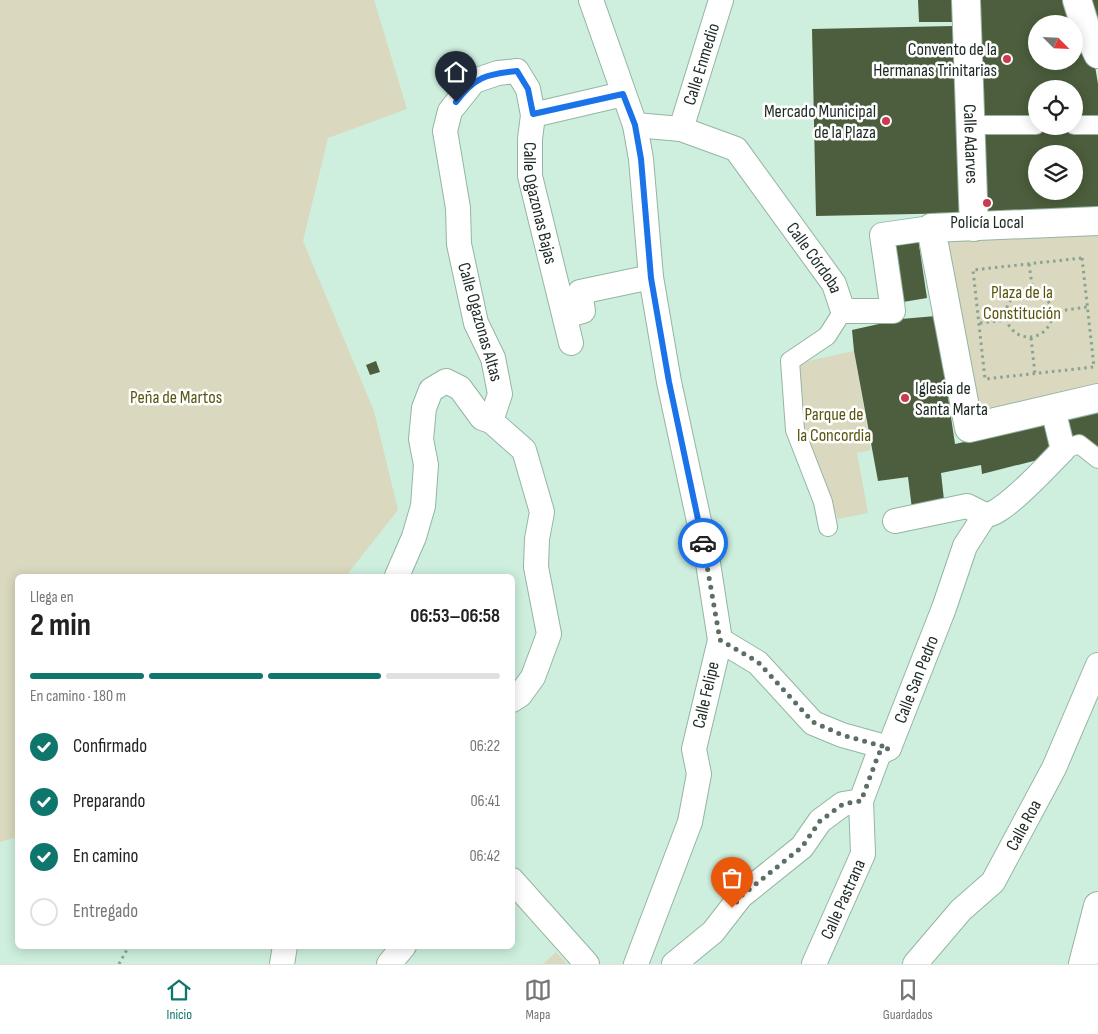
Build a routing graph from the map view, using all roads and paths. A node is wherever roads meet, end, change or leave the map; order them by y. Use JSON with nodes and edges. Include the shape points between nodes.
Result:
{"nodes":[{"id":1,"x":591,"y":0,"type":"edge"},
{"id":2,"x":721,"y":0,"type":"edge"},
{"id":3,"x":966,"y":0,"type":"edge"},
{"id":4,"x":1077,"y":0,"type":"edge"},
{"id":5,"x":1098,"y":54,"type":"edge"},
{"id":6,"x":623,"y":94,"type":"junction"},
{"id":7,"x":533,"y":114,"type":"junction"},
{"id":8,"x":1098,"y":124,"type":"edge"},
{"id":9,"x":635,"y":125,"type":"junction"},
{"id":10,"x":972,"y":125,"type":"junction"},
{"id":11,"x":1028,"y":125,"type":"edge"},
{"id":12,"x":1083,"y":125,"type":"edge"},
{"id":13,"x":681,"y":129,"type":"junction"},
{"id":14,"x":448,"y":154,"type":"joint"},
{"id":15,"x":1098,"y":221,"type":"edge"},
{"id":16,"x":974,"y":227,"type":"junction"},
{"id":17,"x":931,"y":228,"type":"junction"},
{"id":18,"x":1029,"y":264,"type":"junction"},
{"id":19,"x":651,"y":278,"type":"junction"},
{"id":20,"x":1033,"y":292,"type":"junction"},
{"id":21,"x":1087,"y":307,"type":"junction"},
{"id":22,"x":843,"y":311,"type":"junction"},
{"id":23,"x":1052,"y":312,"type":"junction"},
{"id":24,"x":565,"y":316,"type":"junction"},
{"id":25,"x":1007,"y":320,"type":"junction"},
{"id":26,"x":980,"y":324,"type":"junction"},
{"id":27,"x":1031,"y":338,"type":"junction"},
{"id":28,"x":571,"y":343,"type":"dead end"},
{"id":29,"x":1035,"y":374,"type":"junction"},
{"id":30,"x":1098,"y":398,"type":"edge"},
{"id":31,"x":1053,"y":409,"type":"junction"},
{"id":32,"x":491,"y":421,"type":"junction"},
{"id":33,"x":1063,"y":450,"type":"junction"},
{"id":34,"x":1098,"y":459,"type":"edge"},
{"id":35,"x":985,"y":515,"type":"junction"},
{"id":36,"x":895,"y":521,"type":"dead end"},
{"id":37,"x":828,"y":527,"type":"dead end"},
{"id":38,"x":398,"y":574,"type":"edge"},
{"id":39,"x":720,"y":640,"type":"junction"},
{"id":40,"x":1098,"y":665,"type":"edge"},
{"id":41,"x":515,"y":698,"type":"edge"},
{"id":42,"x":889,"y":748,"type":"junction"},
{"id":43,"x":861,"y":801,"type":"junction"},
{"id":44,"x":515,"y":883,"type":"edge"},
{"id":45,"x":1098,"y":906,"type":"edge"},
{"id":46,"x":128,"y":949,"type":"edge"},
{"id":47,"x":284,"y":949,"type":"edge"},
{"id":48,"x":402,"y":949,"type":"edge"},
{"id":49,"x":119,"y":964,"type":"edge"},
{"id":50,"x":282,"y":964,"type":"edge"},
{"id":51,"x":389,"y":964,"type":"edge"},
{"id":52,"x":587,"y":964,"type":"edge"},
{"id":53,"x":636,"y":964,"type":"edge"},
{"id":54,"x":674,"y":964,"type":"edge"},
{"id":55,"x":814,"y":964,"type":"edge"},
{"id":56,"x":915,"y":964,"type":"edge"},
{"id":57,"x":1083,"y":964,"type":"edge"}],
"edges":[{"from":1,"to":6,"type":"street","name":"Calle Felipe"},
{"from":2,"to":13,"type":"street","name":"Calle Enmedio"},
{"from":3,"to":10,"type":"street","name":"Calle Adarves"},
{"from":4,"to":5,"type":"street"},
{"from":6,"to":7,"type":"street"},
{"from":6,"to":9,"type":"street","name":"Calle Felipe"},
{"from":7,"to":14,"type":"street","name":"Calle Ogazonas Bajas","via":[[528,89],[517,71],[474,81],[450,111],[445,131]]},
{"from":7,"to":24,"type":"street","name":"Calle Ogazonas Bajas","via":[[530,176]]},
{"from":8,"to":12,"type":"street"},
{"from":9,"to":13,"type":"street","name":"Calle Córdoba"},
{"from":9,"to":19,"type":"street","name":"Calle Felipe"},
{"from":10,"to":11,"type":"street"},
{"from":10,"to":16,"type":"street","name":"Calle Adarves"},
{"from":13,"to":22,"type":"street","name":"Calle Córdoba","via":[[736,149],[834,284]]},
{"from":14,"to":32,"type":"street","name":"Calle Ogazonas Altas","via":[[458,208],[459,244],[476,323],[493,358],[500,394]]},
{"from":15,"to":16,"type":"street"},
{"from":16,"to":17,"type":"street"},
{"from":17,"to":22,"type":"street","name":"Calle Córdoba","via":[[882,235],[893,310]]},
{"from":17,"to":31,"type":"street","via":[[968,428]]},
{"from":18,"to":20,"type":"path"},
{"from":18,"to":21,"type":"path","via":[[1082,258]]},
{"from":18,"to":26,"type":"path","via":[[973,270]]},
{"from":19,"to":24,"type":"street","via":[[580,292],[583,311]]},
{"from":19,"to":39,"type":"street","name":"Calle Felipe","via":[[669,382],[708,563]]},
{"from":20,"to":23,"type":"path","via":[[1047,299]]},
{"from":20,"to":25,"type":"path","via":[[1012,299],[1008,305]]},
{"from":21,"to":23,"type":"path"},
{"from":21,"to":29,"type":"path","via":[[1094,367]]},
{"from":22,"to":37,"type":"street","via":[[827,336],[790,361],[795,430],[823,502]]},
{"from":23,"to":27,"type":"path","via":[[1049,327],[1044,333]]},
{"from":24,"to":28,"type":"street","name":"Calle Ogazonas Bajas"},
{"from":25,"to":26,"type":"path"},
{"from":25,"to":27,"type":"path","via":[[1015,333]]},
{"from":26,"to":29,"type":"path","via":[[985,379]]},
{"from":27,"to":29,"type":"path"},
{"from":30,"to":31,"type":"street"},
{"from":31,"to":33,"type":"street"},
{"from":32,"to":38,"type":"street","via":[[482,418],[460,388],[446,381],[432,390],[424,408],[421,439],[426,465],[423,506]]},
{"from":32,"to":41,"type":"street","via":[[524,450],[542,512],[536,567],[549,634],[533,677]]},
{"from":33,"to":34,"type":"street","via":[[1079,444]]},
{"from":33,"to":35,"type":"street","via":[[1010,502],[990,516]]},
{"from":35,"to":36,"type":"street","via":[[967,506]]},
{"from":35,"to":42,"type":"street","name":"Calle San Pedro","via":[[966,546]]},
{"from":39,"to":42,"type":"street","via":[[758,662],[813,722],[842,735]]},
{"from":39,"to":53,"type":"street","name":"Calle Felipe","via":[[694,749],[699,774],[690,822]]},
{"from":40,"to":56,"type":"street","name":"Calle Roa","via":[[1054,768],[993,882],[961,910]]},
{"from":42,"to":43,"type":"street","name":"Calle San Pedro","via":[[879,753]]},
{"from":43,"to":54,"type":"street","via":[[843,804],[820,821],[802,847],[741,896],[713,932]]},
{"from":43,"to":55,"type":"street","name":"Calle Pastrana","via":[[863,854]]},
{"from":44,"to":52,"type":"street"},
{"from":45,"to":57,"type":"street"},
{"from":46,"to":49,"type":"path"},
{"from":47,"to":50,"type":"street"},
{"from":48,"to":51,"type":"street"}]}
